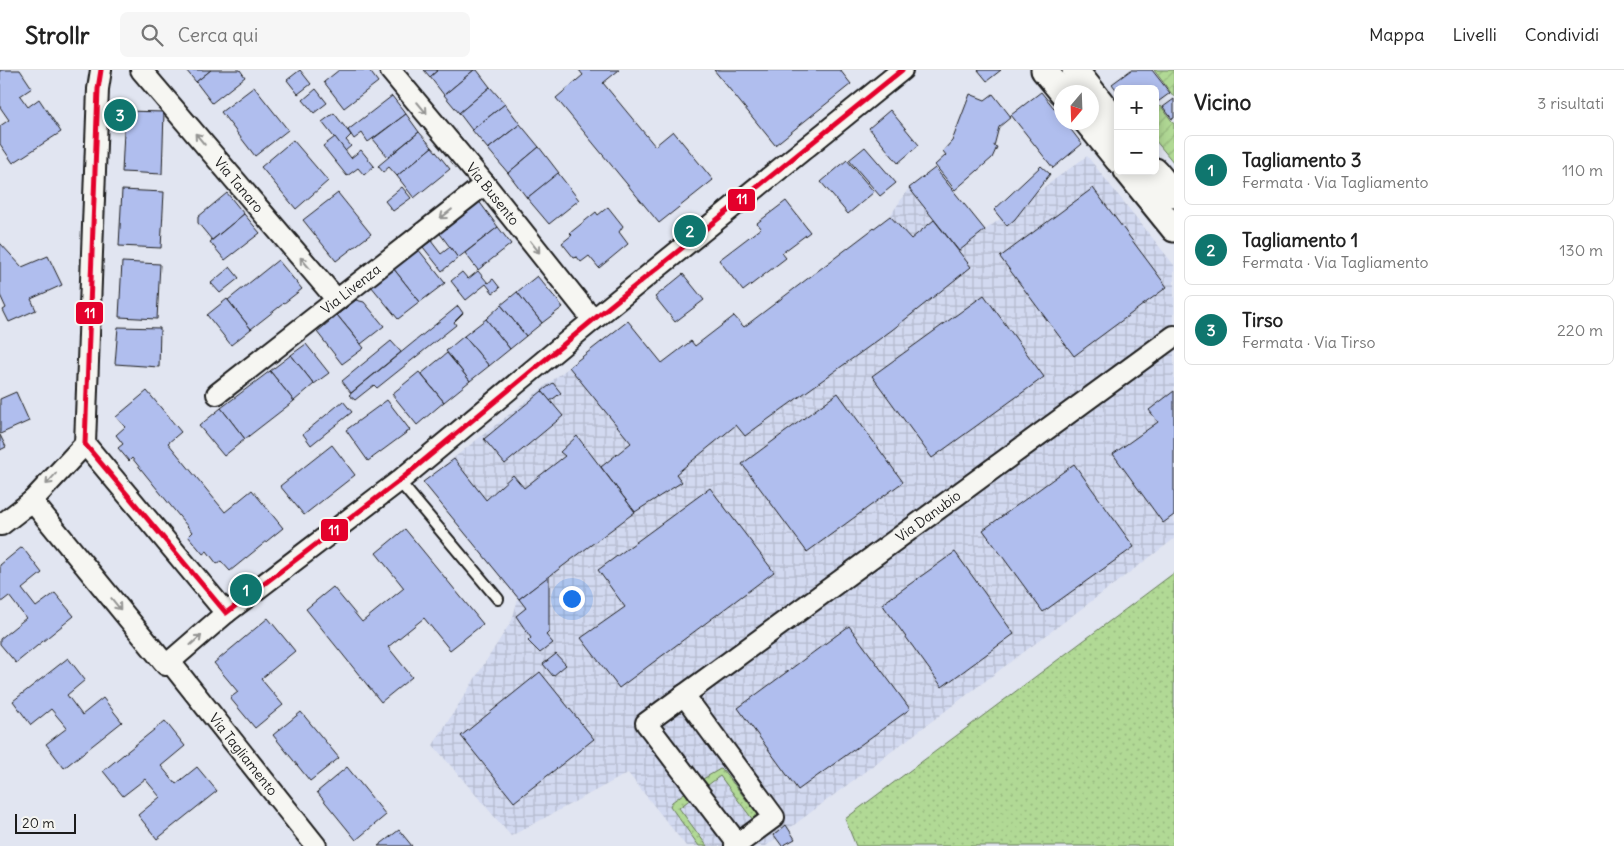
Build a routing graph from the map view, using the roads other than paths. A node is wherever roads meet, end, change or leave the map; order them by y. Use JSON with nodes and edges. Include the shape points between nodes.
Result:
{"nodes":[{"id":1,"x":101,"y":70,"type":"edge"},
{"id":2,"x":141,"y":70,"type":"edge"},
{"id":3,"x":390,"y":70,"type":"edge"},
{"id":4,"x":902,"y":70,"type":"edge"},
{"id":5,"x":1044,"y":70,"type":"edge"},
{"id":6,"x":1075,"y":70,"type":"edge"},
{"id":7,"x":1056,"y":85,"type":"edge"},
{"id":8,"x":1114,"y":119,"type":"edge"},
{"id":9,"x":1094,"y":130,"type":"edge"},
{"id":10,"x":1114,"y":155,"type":"edge"},
{"id":11,"x":1129,"y":175,"type":"edge"},
{"id":12,"x":1158,"y":175,"type":"edge"},
{"id":13,"x":485,"y":184,"type":"junction"},
{"id":14,"x":1173,"y":192,"type":"edge"},
{"id":15,"x":1174,"y":229,"type":"edge"},
{"id":16,"x":337,"y":300,"type":"junction"},
{"id":17,"x":593,"y":320,"type":"junction"},
{"id":18,"x":1174,"y":336,"type":"edge"},
{"id":19,"x":217,"y":394,"type":"dead end"},
{"id":20,"x":85,"y":444,"type":"junction"},
{"id":21,"x":399,"y":481,"type":"junction"},
{"id":22,"x":32,"y":501,"type":"junction"},
{"id":23,"x":0,"y":525,"type":"edge"},
{"id":24,"x":498,"y":599,"type":"dead end"},
{"id":25,"x":226,"y":613,"type":"junction"},
{"id":26,"x":168,"y":664,"type":"junction"},
{"id":27,"x":684,"y":695,"type":"junction"},
{"id":28,"x":737,"y":845,"type":"edge"},
{"id":29,"x":316,"y":846,"type":"edge"}],
"edges":[{"from":1,"to":20,"type":"street"},
{"from":16,"to":2,"type":"street","name":"Via Tanaro","one_way":true},
{"from":3,"to":13,"type":"street","name":"Via Busento","one_way":true},
{"from":4,"to":17,"type":"street"},
{"from":5,"to":7,"type":"street"},
{"from":6,"to":8,"type":"street"},
{"from":9,"to":10,"type":"street"},
{"from":11,"to":15,"type":"street"},
{"from":12,"to":14,"type":"street"},
{"from":13,"to":16,"type":"street","name":"Via Livenza","one_way":true},
{"from":13,"to":17,"type":"street","name":"Via Busento","one_way":true},
{"from":16,"to":19,"type":"street","name":"Via Livenza"},
{"from":17,"to":21,"type":"street"},
{"from":18,"to":27,"type":"street","name":"Via Danubio"},
{"from":20,"to":22,"type":"street","one_way":true},
{"from":20,"to":25,"type":"street"},
{"from":21,"to":24,"type":"lane"},
{"from":21,"to":25,"type":"street"},
{"from":22,"to":23,"type":"street"},
{"from":22,"to":26,"type":"street","name":"Via Tagliamento","one_way":true},
{"from":26,"to":25,"type":"street","one_way":true},
{"from":26,"to":29,"type":"street","name":"Via Tagliamento"},
{"from":27,"to":28,"type":"street","name":"Via Danubio","via":[[774,817]]},
{"from":27,"to":28,"type":"street","name":"Via Danubio","via":[[646,723]]}]}
